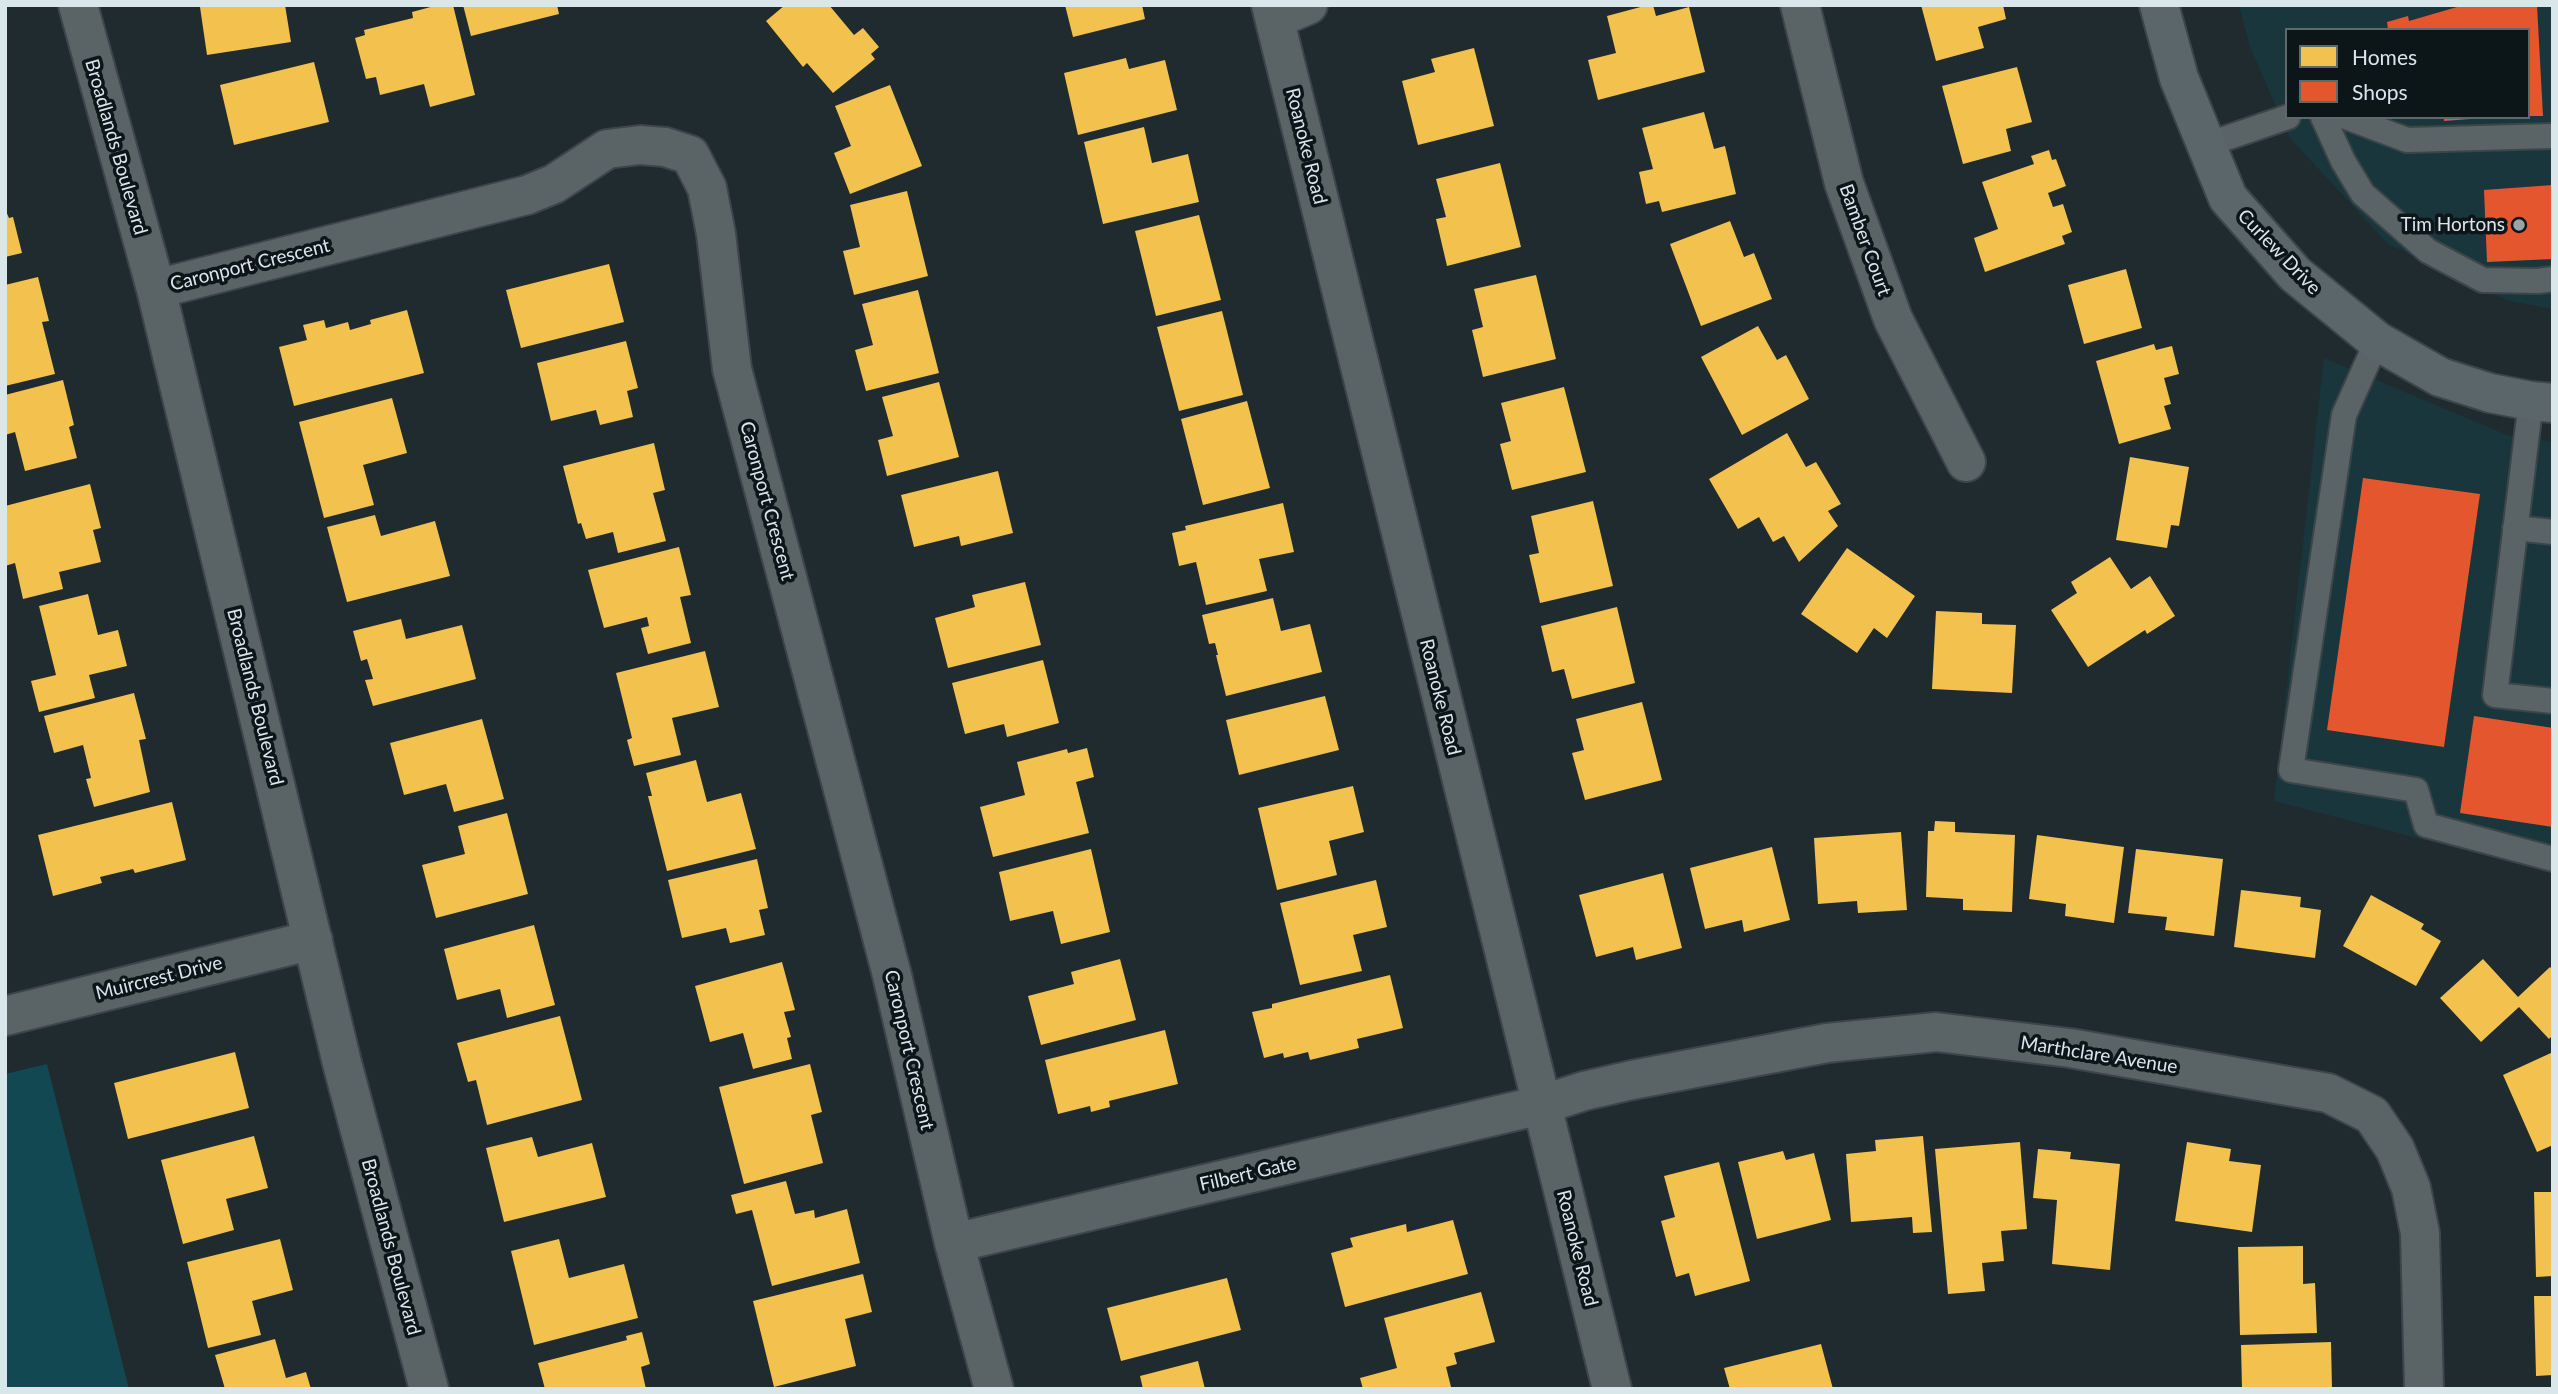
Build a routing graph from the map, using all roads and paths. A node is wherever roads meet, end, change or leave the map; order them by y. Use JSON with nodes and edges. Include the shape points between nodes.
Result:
{"nodes":[{"id":1,"x":78,"y":5,"type":"edge"},
{"id":2,"x":1800,"y":5,"type":"edge"},
{"id":3,"x":2159,"y":5,"type":"edge"},
{"id":4,"x":1285,"y":10,"type":"edge"},
{"id":5,"x":2285,"y":118,"type":"edge"},
{"id":6,"x":2324,"y":119,"type":"edge"},
{"id":7,"x":2351,"y":119,"type":"edge"},
{"id":8,"x":2553,"y":136,"type":"edge"},
{"id":9,"x":2206,"y":145,"type":"junction"},
{"id":10,"x":2553,"y":279,"type":"edge"},
{"id":11,"x":156,"y":289,"type":"junction"},
{"id":12,"x":2377,"y":341,"type":"junction"},
{"id":13,"x":2542,"y":402,"type":"edge"},
{"id":14,"x":1966,"y":462,"type":"dead end"},
{"id":15,"x":2515,"y":528,"type":"junction"},
{"id":16,"x":2553,"y":532,"type":"edge"},
{"id":17,"x":2553,"y":701,"type":"edge"},
{"id":18,"x":2553,"y":859,"type":"edge"},
{"id":19,"x":313,"y":940,"type":"junction"},
{"id":20,"x":5,"y":1016,"type":"edge"},
{"id":21,"x":1541,"y":1105,"type":"junction"},
{"id":22,"x":954,"y":1243,"type":"junction"},
{"id":23,"x":429,"y":1389,"type":"edge"},
{"id":24,"x":994,"y":1389,"type":"edge"},
{"id":25,"x":1612,"y":1389,"type":"edge"},
{"id":26,"x":2424,"y":1389,"type":"edge"}],
"edges":[{"from":1,"to":11,"type":"street","name":"Broadlands Boulevard"},
{"from":2,"to":14,"type":"street","name":"Bamber Court","via":[[1844,183],[1893,319]]},
{"from":3,"to":9,"type":"street","name":"Curlew Drive","via":[[2179,78]]},
{"from":4,"to":21,"type":"street","name":"Roanoke Road"},
{"from":5,"to":9,"type":"lane"},
{"from":6,"to":10,"type":"lane","via":[[2363,194],[2428,251],[2483,280]]},
{"from":7,"to":8,"type":"lane","via":[[2407,140]]},
{"from":9,"to":12,"type":"street","name":"Curlew Drive","via":[[2228,198],[2295,274]]},
{"from":11,"to":19,"type":"street","name":"Broadlands Boulevard"},
{"from":11,"to":22,"type":"street","name":"Caronport Crescent","via":[[527,195],[554,184],[607,149],[639,145],[690,155],[707,188],[732,369],[892,975]]},
{"from":12,"to":13,"type":"street","name":"Curlew Drive","via":[[2440,377],[2490,393]]},
{"from":12,"to":18,"type":"lane","via":[[2344,415],[2291,770],[2416,790],[2426,825]]},
{"from":13,"to":15,"type":"lane"},
{"from":15,"to":16,"type":"lane"},
{"from":15,"to":17,"type":"lane","via":[[2494,695]]},
{"from":19,"to":20,"type":"street","name":"Muircrest Drive"},
{"from":19,"to":23,"type":"street","name":"Broadlands Boulevard"},
{"from":21,"to":22,"type":"street","name":"Filbert Gate"},
{"from":21,"to":25,"type":"street","name":"Roanoke Road"},
{"from":21,"to":26,"type":"street","name":"Marthclare Avenue","via":[[1632,1080],[1827,1043],[1936,1032],[2070,1048],[2328,1093],[2372,1115],[2395,1149],[2411,1188],[2420,1233]]},
{"from":22,"to":24,"type":"street","name":"Caronport Crescent"}]}
